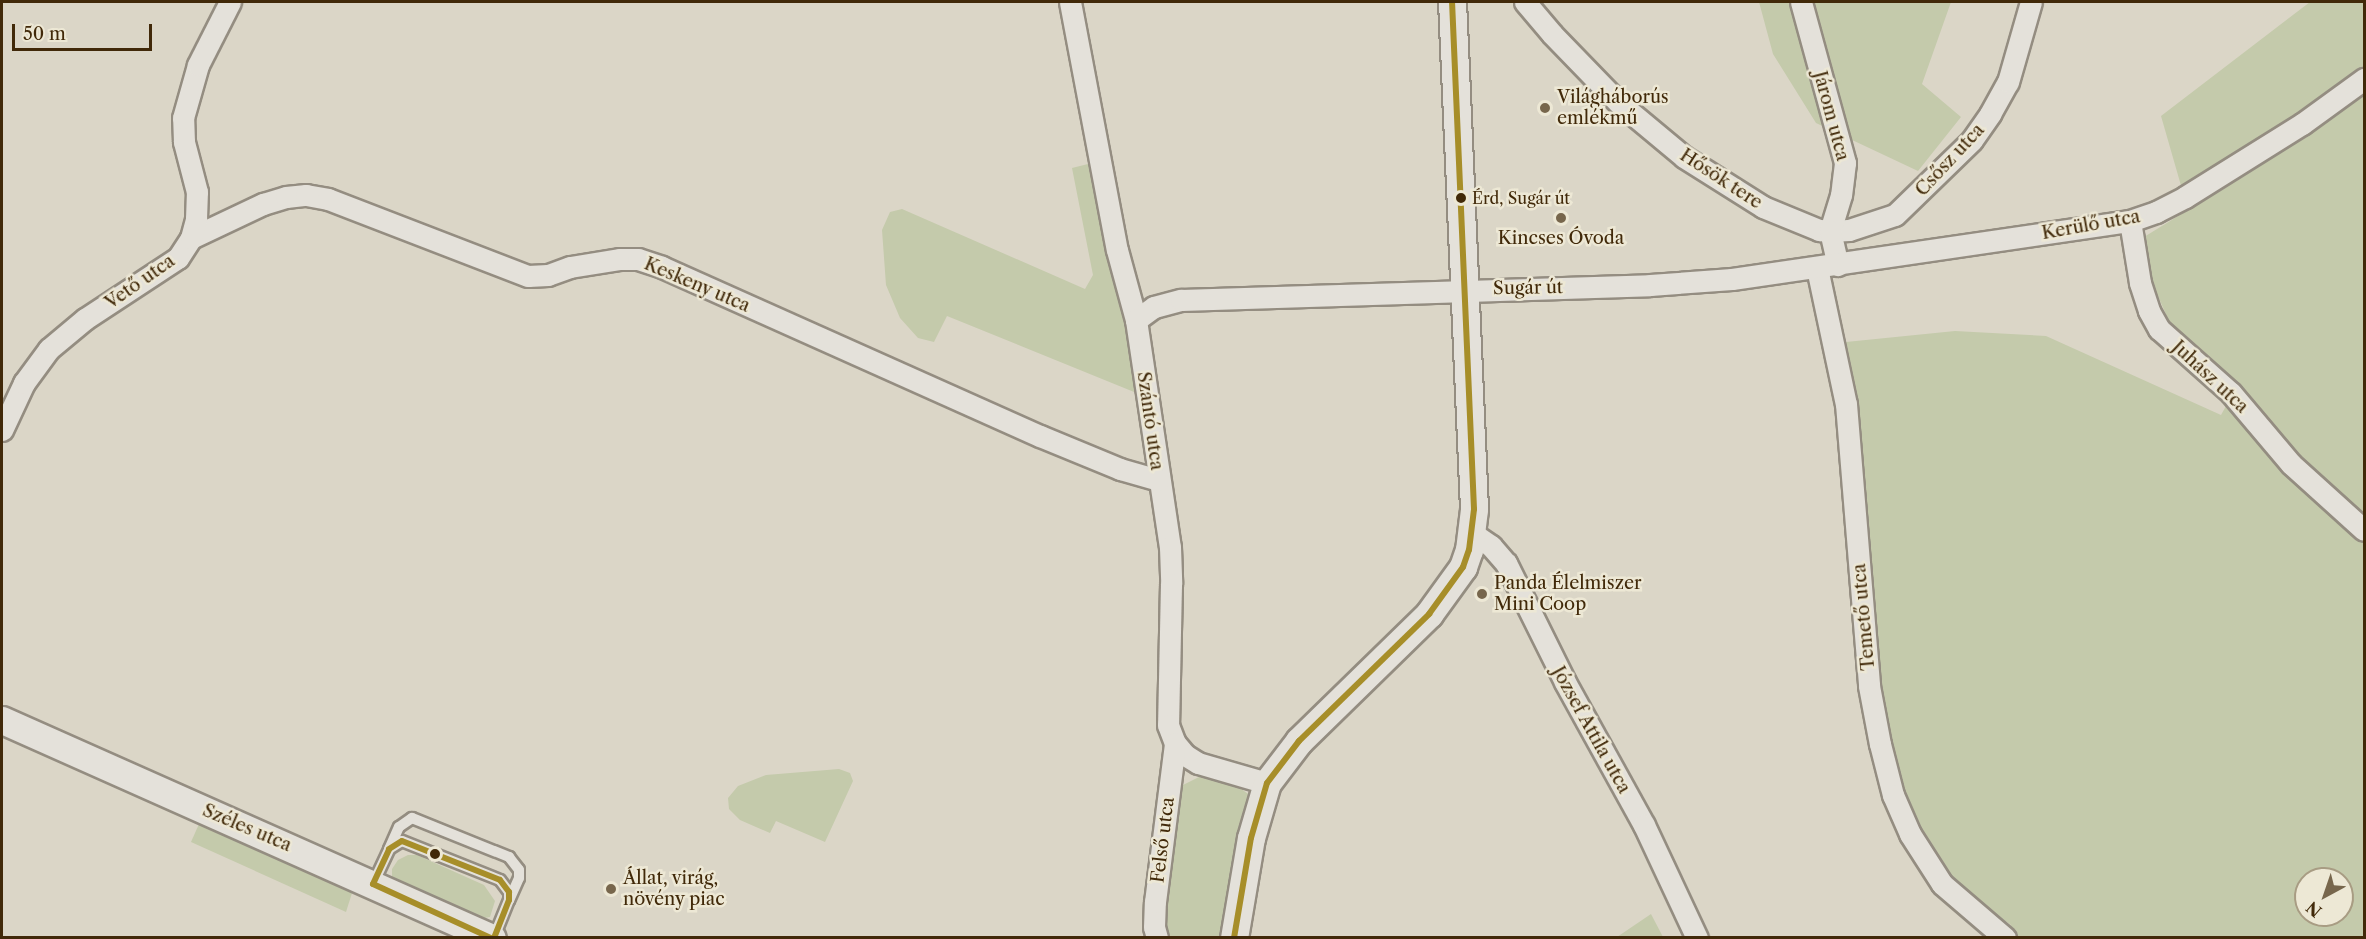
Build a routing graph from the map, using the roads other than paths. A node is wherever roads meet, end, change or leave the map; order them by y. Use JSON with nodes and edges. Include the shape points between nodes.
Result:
{"nodes":[{"id":1,"x":230,"y":2,"type":"edge"},
{"id":2,"x":1070,"y":2,"type":"edge"},
{"id":3,"x":1452,"y":2,"type":"edge"},
{"id":4,"x":1525,"y":2,"type":"edge"},
{"id":5,"x":1801,"y":2,"type":"edge"},
{"id":6,"x":2031,"y":2,"type":"edge"},
{"id":7,"x":2364,"y":79,"type":"edge"},
{"id":8,"x":2130,"y":221,"type":"junction"},
{"id":9,"x":1830,"y":231,"type":"junction"},
{"id":10,"x":191,"y":238,"type":"junction"},
{"id":11,"x":1838,"y":265,"type":"junction"},
{"id":12,"x":1816,"y":268,"type":"junction"},
{"id":13,"x":1466,"y":290,"type":"junction"},
{"id":14,"x":1136,"y":320,"type":"junction"},
{"id":15,"x":2,"y":430,"type":"edge"},
{"id":16,"x":1158,"y":480,"type":"junction"},
{"id":17,"x":2361,"y":524,"type":"edge"},
{"id":18,"x":1472,"y":533,"type":"junction"},
{"id":19,"x":2,"y":720,"type":"edge"},
{"id":20,"x":1175,"y":743,"type":"junction"},
{"id":21,"x":1267,"y":783,"type":"junction"},
{"id":22,"x":389,"y":849,"type":"junction"},
{"id":23,"x":374,"y":884,"type":"junction"},
{"id":24,"x":509,"y":900,"type":"junction"},
{"id":25,"x":1683,"y":904,"type":"junction"},
{"id":26,"x":1997,"y":935,"type":"edge"},
{"id":27,"x":493,"y":938,"type":"edge"},
{"id":28,"x":1157,"y":938,"type":"edge"},
{"id":29,"x":1234,"y":938,"type":"edge"},
{"id":30,"x":1683,"y":938,"type":"edge"},
{"id":31,"x":1697,"y":938,"type":"edge"}],
"edges":[{"from":1,"to":10,"type":"street","name":"Vető utca","via":[[198,65],[183,118],[184,142],[197,192]]},
{"from":2,"to":14,"type":"street","name":"Szántó utca","via":[[1117,250]]},
{"from":3,"to":13,"type":"street"},
{"from":4,"to":9,"type":"street","name":"Hősök tere","via":[[1618,102],[1684,157],[1763,207],[1819,231]]},
{"from":5,"to":9,"type":"street","name":"Járom utca","via":[[1842,151],[1845,175]]},
{"from":6,"to":9,"type":"street","name":"Csősz utca","via":[[2008,82],[1972,140],[1895,215],[1849,230]]},
{"from":7,"to":8,"type":"street","name":"Kerülő utca","via":[[2302,124],[2185,197]]},
{"from":8,"to":11,"type":"street","name":"Kerülő utca"},
{"from":8,"to":17,"type":"street","name":"Juhász utca","via":[[2140,283],[2159,329],[2231,393],[2291,464]]},
{"from":9,"to":11,"type":"street","name":"Járom utca"},
{"from":10,"to":15,"type":"street","name":"Vető utca","via":[[178,258],[85,319],[49,349],[24,383]]},
{"from":10,"to":16,"type":"street","name":"Keskeny utca","via":[[263,204],[306,195],[328,199],[528,276],[638,259],[1040,436]]},
{"from":11,"to":12,"type":"street","name":"Kerülő utca"},
{"from":12,"to":13,"type":"street","name":"Sugár út","via":[[1650,285]]},
{"from":12,"to":26,"type":"street","name":"Temető utca","via":[[1846,404],[1869,686],[1893,795],[1927,865]]},
{"from":13,"to":14,"type":"street","name":"Sugár út","via":[[1181,300],[1154,308]]},
{"from":13,"to":18,"type":"street"},
{"from":14,"to":16,"type":"street","name":"Szántó utca"},
{"from":16,"to":20,"type":"street","name":"Szántó utca","via":[[1170,547],[1168,725]]},
{"from":18,"to":21,"type":"street","via":[[1463,567],[1430,614],[1299,741]]},
{"from":18,"to":25,"type":"street","name":"József Attila utca","via":[[1506,562],[1536,627]]},
{"from":19,"to":23,"type":"street","name":"Széles utca"},
{"from":20,"to":21,"type":"street","via":[[1198,764]]},
{"from":20,"to":28,"type":"street","name":"Felső utca","via":[[1155,902]]},
{"from":21,"to":29,"type":"street","via":[[1251,838]]},
{"from":22,"to":23,"type":"lane"},
{"from":22,"to":24,"type":"lane","via":[[402,841],[410,842],[500,880],[509,892]]},
{"from":22,"to":24,"type":"lane","via":[[399,827],[412,818],[509,857],[519,870],[519,878]]},
{"from":23,"to":27,"type":"street","name":"Széles utca"},
{"from":24,"to":27,"type":"lane"},
{"from":25,"to":30,"type":"street"},
{"from":25,"to":31,"type":"street","name":"József Attila utca"}]}
